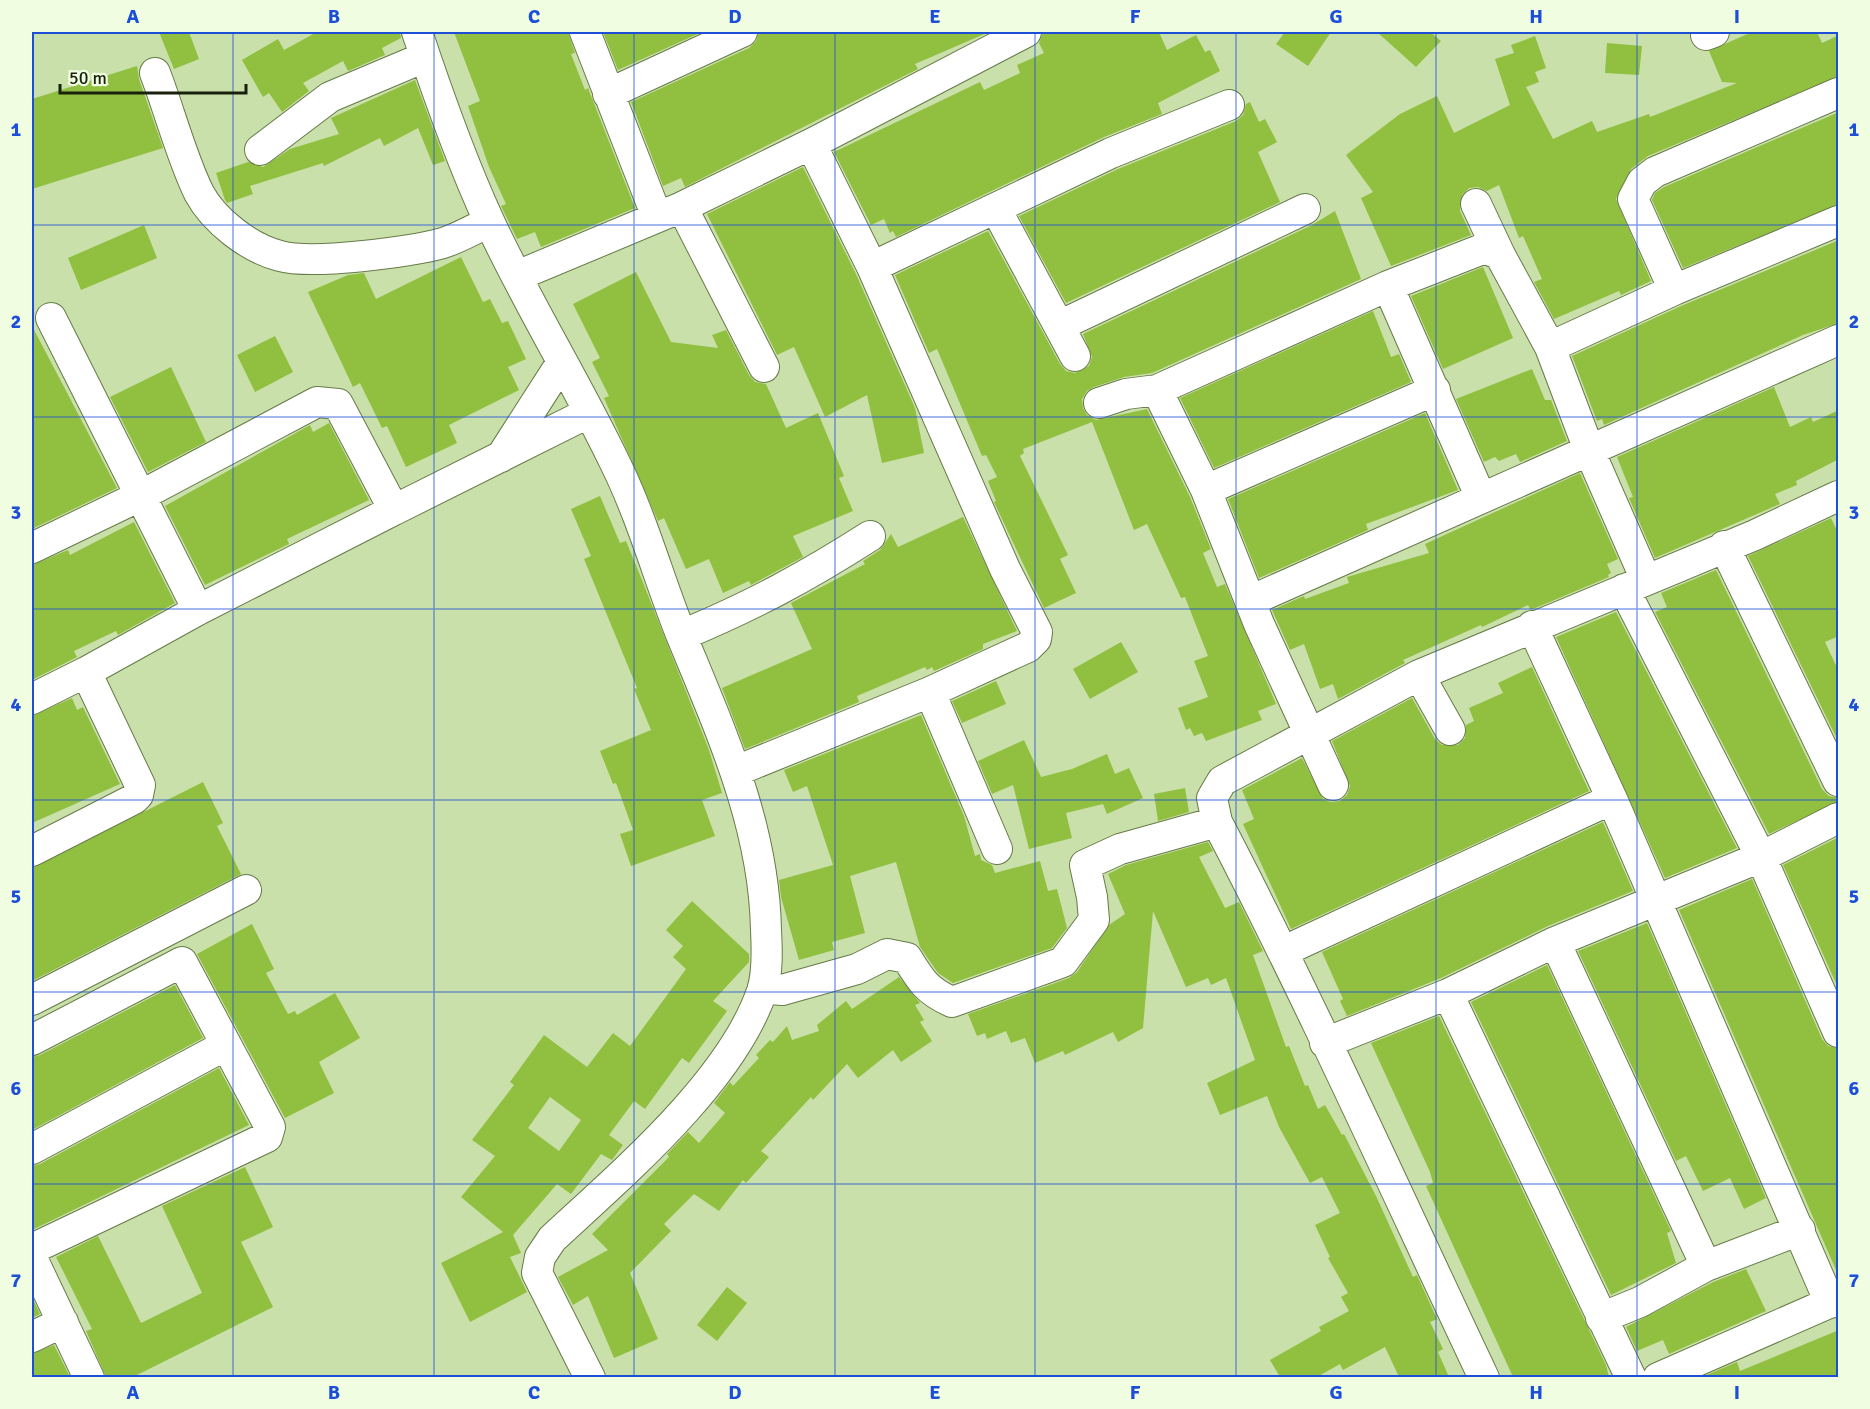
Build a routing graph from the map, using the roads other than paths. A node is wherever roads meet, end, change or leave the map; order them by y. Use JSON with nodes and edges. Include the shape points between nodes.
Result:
{"nodes":[{"id":1,"x":585,"y":32,"type":"edge"},
{"id":2,"x":742,"y":32,"type":"edge"},
{"id":3,"x":1026,"y":32,"type":"edge"},
{"id":4,"x":421,"y":44,"type":"edge"},
{"id":5,"x":155,"y":73,"type":"dead end"},
{"id":6,"x":1839,"y":93,"type":"edge"},
{"id":7,"x":608,"y":94,"type":"junction"},
{"id":8,"x":1229,"y":105,"type":"dead end"},
{"id":9,"x":811,"y":144,"type":"junction"},
{"id":10,"x":260,"y":150,"type":"dead end"},
{"id":11,"x":1476,"y":204,"type":"dead end"},
{"id":12,"x":996,"y":209,"type":"junction"},
{"id":13,"x":1305,"y":209,"type":"dead end"},
{"id":14,"x":669,"y":212,"type":"junction"},
{"id":15,"x":1839,"y":221,"type":"edge"},
{"id":16,"x":489,"y":222,"type":"junction"},
{"id":17,"x":1500,"y":255,"type":"junction"},
{"id":18,"x":872,"y":267,"type":"junction"},
{"id":19,"x":517,"y":276,"type":"junction"},
{"id":20,"x":1388,"y":286,"type":"junction"},
{"id":21,"x":1674,"y":290,"type":"junction"},
{"id":22,"x":51,"y":318,"type":"dead end"},
{"id":23,"x":1059,"y":326,"type":"junction"},
{"id":24,"x":1839,"y":339,"type":"edge"},
{"id":25,"x":1550,"y":347,"type":"junction"},
{"id":26,"x":1075,"y":356,"type":"dead end"},
{"id":27,"x":562,"y":362,"type":"junction"},
{"id":28,"x":764,"y":367,"type":"dead end"},
{"id":29,"x":1157,"y":390,"type":"junction"},
{"id":30,"x":1435,"y":390,"type":"junction"},
{"id":31,"x":1099,"y":403,"type":"dead end"},
{"id":32,"x":588,"y":412,"type":"junction"},
{"id":33,"x":1589,"y":450,"type":"junction"},
{"id":34,"x":501,"y":457,"type":"junction"},
{"id":35,"x":1206,"y":490,"type":"junction"},
{"id":36,"x":140,"y":496,"type":"junction"},
{"id":37,"x":1481,"y":498,"type":"junction"},
{"id":38,"x":1836,"y":503,"type":"edge"},
{"id":39,"x":394,"y":510,"type":"junction"},
{"id":40,"x":870,"y":536,"type":"dead end"},
{"id":41,"x":1724,"y":546,"type":"junction"},
{"id":42,"x":32,"y":548,"type":"edge"},
{"id":43,"x":1635,"y":585,"type":"junction"},
{"id":44,"x":1251,"y":601,"type":"junction"},
{"id":45,"x":198,"y":610,"type":"junction"},
{"id":46,"x":1533,"y":626,"type":"junction"},
{"id":47,"x":682,"y":635,"type":"junction"},
{"id":48,"x":86,"y":672,"type":"junction"},
{"id":49,"x":1419,"y":675,"type":"junction"},
{"id":50,"x":930,"y":692,"type":"junction"},
{"id":51,"x":32,"y":699,"type":"edge"},
{"id":52,"x":1450,"y":730,"type":"dead end"},
{"id":53,"x":1308,"y":734,"type":"junction"},
{"id":54,"x":736,"y":771,"type":"junction"},
{"id":55,"x":1839,"y":782,"type":"edge"},
{"id":56,"x":1333,"y":785,"type":"dead end"},
{"id":57,"x":1612,"y":799,"type":"junction"},
{"id":58,"x":1839,"y":818,"type":"edge"},
{"id":59,"x":1217,"y":822,"type":"junction"},
{"id":60,"x":997,"y":849,"type":"dead end"},
{"id":61,"x":32,"y":851,"type":"edge"},
{"id":62,"x":1761,"y":856,"type":"junction"},
{"id":63,"x":246,"y":890,"type":"dead end"},
{"id":64,"x":1657,"y":902,"type":"junction"},
{"id":65,"x":1555,"y":942,"type":"junction"},
{"id":66,"x":1284,"y":951,"type":"junction"},
{"id":67,"x":763,"y":988,"type":"junction"},
{"id":68,"x":1448,"y":993,"type":"junction"},
{"id":69,"x":32,"y":1000,"type":"edge"},
{"id":70,"x":1839,"y":1032,"type":"edge"},
{"id":71,"x":32,"y":1040,"type":"edge"},
{"id":72,"x":1325,"y":1043,"type":"junction"},
{"id":73,"x":226,"y":1045,"type":"junction"},
{"id":74,"x":32,"y":1149,"type":"edge"},
{"id":75,"x":1800,"y":1230,"type":"junction"},
{"id":76,"x":32,"y":1249,"type":"edge"},
{"id":77,"x":32,"y":1258,"type":"edge"},
{"id":78,"x":1706,"y":1266,"type":"junction"},
{"id":79,"x":1834,"y":1301,"type":"edge"},
{"id":80,"x":1601,"y":1318,"type":"junction"},
{"id":81,"x":63,"y":1322,"type":"junction"},
{"id":82,"x":32,"y":1337,"type":"edge"},
{"id":83,"x":89,"y":1377,"type":"edge"},
{"id":84,"x":590,"y":1377,"type":"edge"},
{"id":85,"x":1484,"y":1377,"type":"edge"},
{"id":86,"x":1631,"y":1377,"type":"edge"},
{"id":87,"x":1658,"y":1377,"type":"edge"}],
"edges":[{"from":1,"to":7,"type":"street"},
{"from":2,"to":7,"type":"street"},
{"from":3,"to":9,"type":"street"},
{"from":4,"to":10,"type":"street","via":[[330,96]]},
{"from":4,"to":16,"type":"street"},
{"from":5,"to":16,"type":"street","via":[[200,194],[223,224],[256,246],[281,257],[322,259],[376,254],[444,243]]},
{"from":6,"to":21,"type":"street","via":[[1655,172],[1642,182],[1633,199]]},
{"from":7,"to":14,"type":"street"},
{"from":8,"to":12,"type":"street","via":[[1111,153]]},
{"from":9,"to":14,"type":"street"},
{"from":9,"to":18,"type":"street"},
{"from":11,"to":17,"type":"street"},
{"from":12,"to":18,"type":"street"},
{"from":12,"to":23,"type":"street"},
{"from":13,"to":23,"type":"street"},
{"from":14,"to":19,"type":"street"},
{"from":14,"to":28,"type":"street"},
{"from":15,"to":21,"type":"street"},
{"from":16,"to":19,"type":"street"},
{"from":17,"to":20,"type":"street","via":[[1485,248]]},
{"from":17,"to":25,"type":"street"},
{"from":18,"to":50,"type":"street","via":[[1037,632],[1028,647]]},
{"from":19,"to":27,"type":"street"},
{"from":20,"to":29,"type":"street"},
{"from":20,"to":30,"type":"street"},
{"from":21,"to":25,"type":"street"},
{"from":22,"to":36,"type":"street"},
{"from":23,"to":26,"type":"street"},
{"from":24,"to":33,"type":"street"},
{"from":25,"to":33,"type":"street"},
{"from":27,"to":32,"type":"street"},
{"from":27,"to":34,"type":"street"},
{"from":29,"to":31,"type":"street"},
{"from":29,"to":35,"type":"street"},
{"from":30,"to":35,"type":"street"},
{"from":30,"to":37,"type":"street"},
{"from":32,"to":34,"type":"street"},
{"from":32,"to":47,"type":"street","via":[[648,539]]},
{"from":33,"to":37,"type":"street"},
{"from":33,"to":43,"type":"street"},
{"from":34,"to":39,"type":"street"},
{"from":35,"to":44,"type":"street"},
{"from":36,"to":39,"type":"street","via":[[317,402],[327,401],[338,404],[345,414]]},
{"from":36,"to":42,"type":"street"},
{"from":36,"to":45,"type":"street"},
{"from":37,"to":44,"type":"street"},
{"from":38,"to":41,"type":"street"},
{"from":39,"to":45,"type":"street"},
{"from":40,"to":47,"type":"street","via":[[748,608]]},
{"from":41,"to":43,"type":"street"},
{"from":41,"to":55,"type":"street"},
{"from":43,"to":46,"type":"street"},
{"from":43,"to":62,"type":"street"},
{"from":44,"to":53,"type":"street"},
{"from":45,"to":48,"type":"street"},
{"from":46,"to":49,"type":"street"},
{"from":46,"to":57,"type":"street"},
{"from":47,"to":54,"type":"street"},
{"from":48,"to":51,"type":"street"},
{"from":48,"to":61,"type":"street","via":[[140,790],[134,799]]},
{"from":49,"to":52,"type":"street"},
{"from":49,"to":53,"type":"street"},
{"from":50,"to":54,"type":"street"},
{"from":50,"to":60,"type":"street"},
{"from":53,"to":56,"type":"street"},
{"from":53,"to":59,"type":"street","via":[[1222,781],[1212,798]]},
{"from":54,"to":67,"type":"street","via":[[761,863],[767,949]]},
{"from":57,"to":64,"type":"street"},
{"from":57,"to":66,"type":"street"},
{"from":58,"to":62,"type":"street"},
{"from":59,"to":66,"type":"street"},
{"from":59,"to":67,"type":"street","via":[[1120,849],[1085,865],[1094,920],[1063,962],[952,1002],[934,995],[907,958],[887,954],[857,969],[782,990]]},
{"from":62,"to":64,"type":"street"},
{"from":62,"to":70,"type":"street"},
{"from":63,"to":69,"type":"street"},
{"from":64,"to":65,"type":"street"},
{"from":64,"to":75,"type":"street"},
{"from":65,"to":68,"type":"street"},
{"from":65,"to":78,"type":"street"},
{"from":66,"to":72,"type":"street"},
{"from":67,"to":84,"type":"street","via":[[743,1030],[693,1100],[552,1239],[540,1257],[537,1273]]},
{"from":68,"to":72,"type":"street"},
{"from":68,"to":80,"type":"street"},
{"from":71,"to":73,"type":"street","via":[[182,962]]},
{"from":72,"to":85,"type":"street"},
{"from":73,"to":74,"type":"street"},
{"from":73,"to":76,"type":"street","via":[[270,1127],[267,1137]]},
{"from":75,"to":78,"type":"street"},
{"from":75,"to":79,"type":"street"},
{"from":77,"to":81,"type":"street"},
{"from":78,"to":80,"type":"street"},
{"from":79,"to":87,"type":"street"},
{"from":80,"to":86,"type":"street"},
{"from":81,"to":82,"type":"street"},
{"from":81,"to":83,"type":"street"}]}
